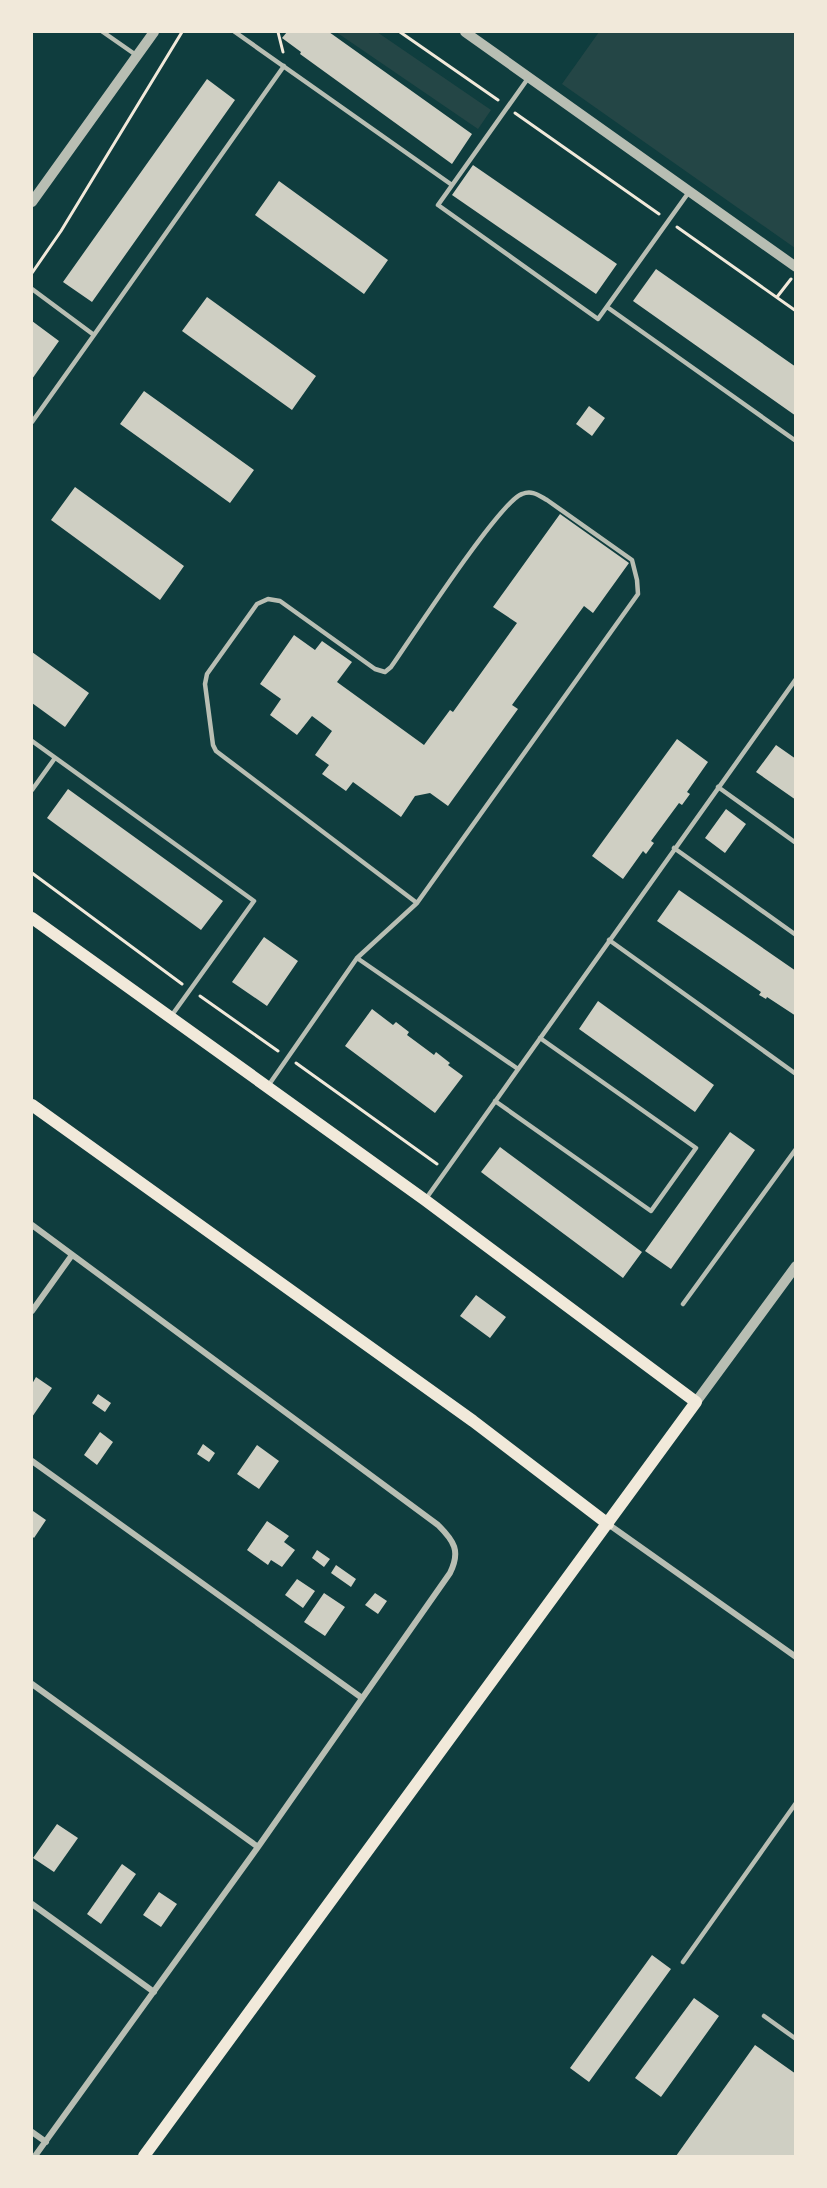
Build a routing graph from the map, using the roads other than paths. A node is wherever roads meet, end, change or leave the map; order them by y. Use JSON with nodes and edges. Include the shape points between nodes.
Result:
{"nodes":[{"id":1,"x":103,"y":32,"type":"edge"},
{"id":2,"x":154,"y":32,"type":"edge"},
{"id":3,"x":235,"y":32,"type":"edge"},
{"id":4,"x":465,"y":32,"type":"edge"},
{"id":5,"x":136,"y":55,"type":"junction"},
{"id":6,"x":284,"y":66,"type":"junction"},
{"id":7,"x":529,"y":77,"type":"junction"},
{"id":8,"x":452,"y":185,"type":"junction"},
{"id":9,"x":689,"y":192,"type":"junction"},
{"id":10,"x":32,"y":202,"type":"edge"},
{"id":11,"x":795,"y":267,"type":"edge"},
{"id":12,"x":32,"y":289,"type":"edge"},
{"id":13,"x":607,"y":307,"type":"junction"},
{"id":14,"x":94,"y":335,"type":"junction"},
{"id":15,"x":32,"y":422,"type":"edge"},
{"id":16,"x":795,"y":441,"type":"edge"},
{"id":17,"x":795,"y":679,"type":"edge"},
{"id":18,"x":32,"y":741,"type":"edge"},
{"id":19,"x":55,"y":758,"type":"junction"},
{"id":20,"x":718,"y":787,"type":"junction"},
{"id":21,"x":32,"y":790,"type":"edge"},
{"id":22,"x":795,"y":843,"type":"edge"},
{"id":23,"x":674,"y":849,"type":"junction"},
{"id":24,"x":417,"y":903,"type":"junction"},
{"id":25,"x":32,"y":918,"type":"edge"},
{"id":26,"x":795,"y":934,"type":"edge"},
{"id":27,"x":609,"y":940,"type":"junction"},
{"id":28,"x":357,"y":958,"type":"junction"},
{"id":29,"x":170,"y":1018,"type":"junction"},
{"id":30,"x":540,"y":1038,"type":"junction"},
{"id":31,"x":518,"y":1069,"type":"junction"},
{"id":32,"x":795,"y":1074,"type":"edge"},
{"id":33,"x":267,"y":1088,"type":"junction"},
{"id":34,"x":495,"y":1101,"type":"junction"},
{"id":35,"x":32,"y":1105,"type":"edge"},
{"id":36,"x":795,"y":1149,"type":"edge"},
{"id":37,"x":425,"y":1200,"type":"junction"},
{"id":38,"x":32,"y":1225,"type":"edge"},
{"id":39,"x":72,"y":1255,"type":"junction"},
{"id":40,"x":795,"y":1266,"type":"edge"},
{"id":41,"x":684,"y":1304,"type":"dead end"},
{"id":42,"x":32,"y":1311,"type":"edge"},
{"id":43,"x":696,"y":1402,"type":"junction"},
{"id":44,"x":32,"y":1461,"type":"edge"},
{"id":45,"x":608,"y":1524,"type":"junction"},
{"id":46,"x":795,"y":1657,"type":"edge"},
{"id":47,"x":32,"y":1684,"type":"edge"},
{"id":48,"x":362,"y":1698,"type":"junction"},
{"id":49,"x":795,"y":1803,"type":"edge"},
{"id":50,"x":258,"y":1847,"type":"junction"},
{"id":51,"x":32,"y":1904,"type":"edge"},
{"id":52,"x":682,"y":1962,"type":"dead end"},
{"id":53,"x":154,"y":1992,"type":"junction"},
{"id":54,"x":764,"y":2016,"type":"dead end"},
{"id":55,"x":795,"y":2038,"type":"edge"},
{"id":56,"x":32,"y":2132,"type":"edge"},
{"id":57,"x":46,"y":2142,"type":"junction"},
{"id":58,"x":35,"y":2157,"type":"edge"},
{"id":59,"x":144,"y":2157,"type":"edge"}],
"edges":[{"from":1,"to":5,"type":"lane"},
{"from":2,"to":5,"type":"street"},
{"from":3,"to":6,"type":"lane"},
{"from":4,"to":7,"type":"street"},
{"from":5,"to":10,"type":"street"},
{"from":6,"to":8,"type":"lane"},
{"from":6,"to":14,"type":"lane"},
{"from":7,"to":8,"type":"lane"},
{"from":7,"to":9,"type":"street"},
{"from":8,"to":13,"type":"lane","via":[[438,205],[598,319]]},
{"from":9,"to":11,"type":"street"},
{"from":9,"to":13,"type":"lane"},
{"from":12,"to":14,"type":"lane"},
{"from":13,"to":16,"type":"lane"},
{"from":14,"to":15,"type":"lane"},
{"from":17,"to":20,"type":"lane"},
{"from":18,"to":19,"type":"lane"},
{"from":19,"to":21,"type":"lane"},
{"from":19,"to":29,"type":"lane","via":[[254,901]]},
{"from":20,"to":22,"type":"lane"},
{"from":20,"to":23,"type":"lane"},
{"from":23,"to":26,"type":"lane"},
{"from":23,"to":27,"type":"lane"},
{"from":24,"to":24,"type":"lane","via":[[638,594],[632,560],[533,492],[520,494],[497,516],[385,672],[375,669],[280,601],[268,599],[257,604],[207,674],[205,684],[216,751]]},
{"from":24,"to":28,"type":"lane"},
{"from":25,"to":29,"type":"main road"},
{"from":27,"to":30,"type":"lane"},
{"from":27,"to":32,"type":"lane"},
{"from":28,"to":31,"type":"lane"},
{"from":28,"to":33,"type":"lane"},
{"from":29,"to":33,"type":"main road"},
{"from":30,"to":31,"type":"lane"},
{"from":30,"to":34,"type":"lane","via":[[696,1148],[651,1211]]},
{"from":31,"to":34,"type":"lane"},
{"from":33,"to":37,"type":"main road"},
{"from":34,"to":37,"type":"lane"},
{"from":35,"to":45,"type":"main road","via":[[473,1421]]},
{"from":36,"to":41,"type":"lane"},
{"from":37,"to":43,"type":"main road"},
{"from":38,"to":39,"type":"street"},
{"from":39,"to":42,"type":"street"},
{"from":39,"to":48,"type":"street","via":[[438,1525],[455,1545],[456,1561],[450,1573]]},
{"from":40,"to":43,"type":"street"},
{"from":43,"to":45,"type":"main road"},
{"from":44,"to":48,"type":"street"},
{"from":45,"to":46,"type":"street"},
{"from":45,"to":59,"type":"main road"},
{"from":47,"to":50,"type":"street"},
{"from":48,"to":50,"type":"street"},
{"from":49,"to":52,"type":"lane"},
{"from":50,"to":53,"type":"street"},
{"from":51,"to":53,"type":"street"},
{"from":53,"to":57,"type":"street"},
{"from":54,"to":55,"type":"lane"},
{"from":56,"to":57,"type":"street"},
{"from":57,"to":58,"type":"street"}]}
